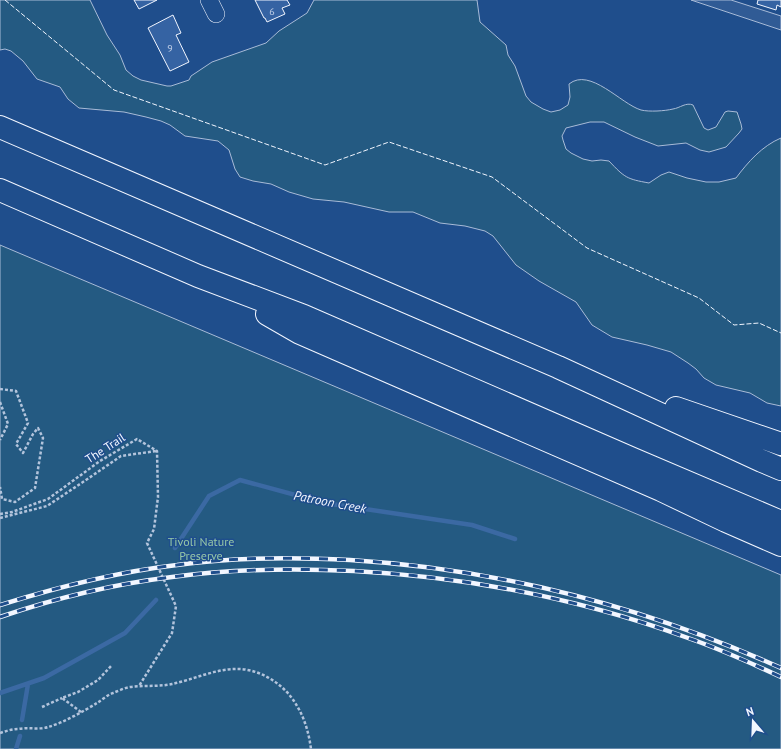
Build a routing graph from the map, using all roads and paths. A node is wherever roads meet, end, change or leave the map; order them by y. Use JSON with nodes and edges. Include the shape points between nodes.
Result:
{"nodes":[{"id":1,"x":1,"y":129,"type":"edge"},
{"id":2,"x":0,"y":190,"type":"edge"},
{"id":3,"x":198,"y":276,"type":"junction"},
{"id":4,"x":558,"y":367,"type":"junction"},
{"id":5,"x":0,"y":389,"type":"edge"},
{"id":6,"x":0,"y":402,"type":"edge"},
{"id":7,"x":0,"y":440,"type":"edge"},
{"id":8,"x":781,"y":444,"type":"edge"},
{"id":9,"x":156,"y":451,"type":"junction"},
{"id":10,"x":781,"y":468,"type":"edge"},
{"id":11,"x":0,"y":487,"type":"edge"},
{"id":12,"x":0,"y":514,"type":"edge"},
{"id":13,"x":0,"y":518,"type":"edge"},
{"id":14,"x":781,"y":522,"type":"edge"},
{"id":15,"x":781,"y":544,"type":"edge"},
{"id":16,"x":112,"y":665,"type":"dead end"},
{"id":17,"x":139,"y":686,"type":"junction"},
{"id":18,"x":62,"y":698,"type":"junction"},
{"id":19,"x":42,"y":707,"type":"dead end"},
{"id":20,"x":81,"y":712,"type":"junction"},
{"id":21,"x":0,"y":733,"type":"edge"},
{"id":22,"x":311,"y":749,"type":"edge"}],
"edges":[{"from":1,"to":4,"type":"highway"},
{"from":2,"to":3,"type":"highway"},
{"from":3,"to":14,"type":"highway","via":[[304,316]]},
{"from":3,"to":15,"type":"highway","via":[[300,333]]},
{"from":4,"to":8,"type":"highway"},
{"from":4,"to":10,"type":"highway"},
{"from":5,"to":11,"type":"path","via":[[16,391],[28,423],[16,444],[23,453],[38,428],[43,438],[35,488],[15,502],[2,499]]},
{"from":6,"to":7,"type":"path","via":[[8,424]]},
{"from":9,"to":12,"type":"path","name":"The Trail","via":[[137,439],[100,461],[48,499]]},
{"from":9,"to":13,"type":"path","via":[[120,456],[47,506]]},
{"from":9,"to":17,"type":"path","via":[[158,497],[154,529],[147,544],[176,606],[172,633]]},
{"from":16,"to":18,"type":"path","via":[[98,680]]},
{"from":17,"to":20,"type":"path","via":[[128,687],[111,694]]},
{"from":17,"to":22,"type":"path","via":[[172,684],[234,669],[257,672],[282,687],[297,705],[304,720]]},
{"from":18,"to":19,"type":"path"},
{"from":18,"to":20,"type":"path"},
{"from":20,"to":21,"type":"path","via":[[48,727]]}]}
